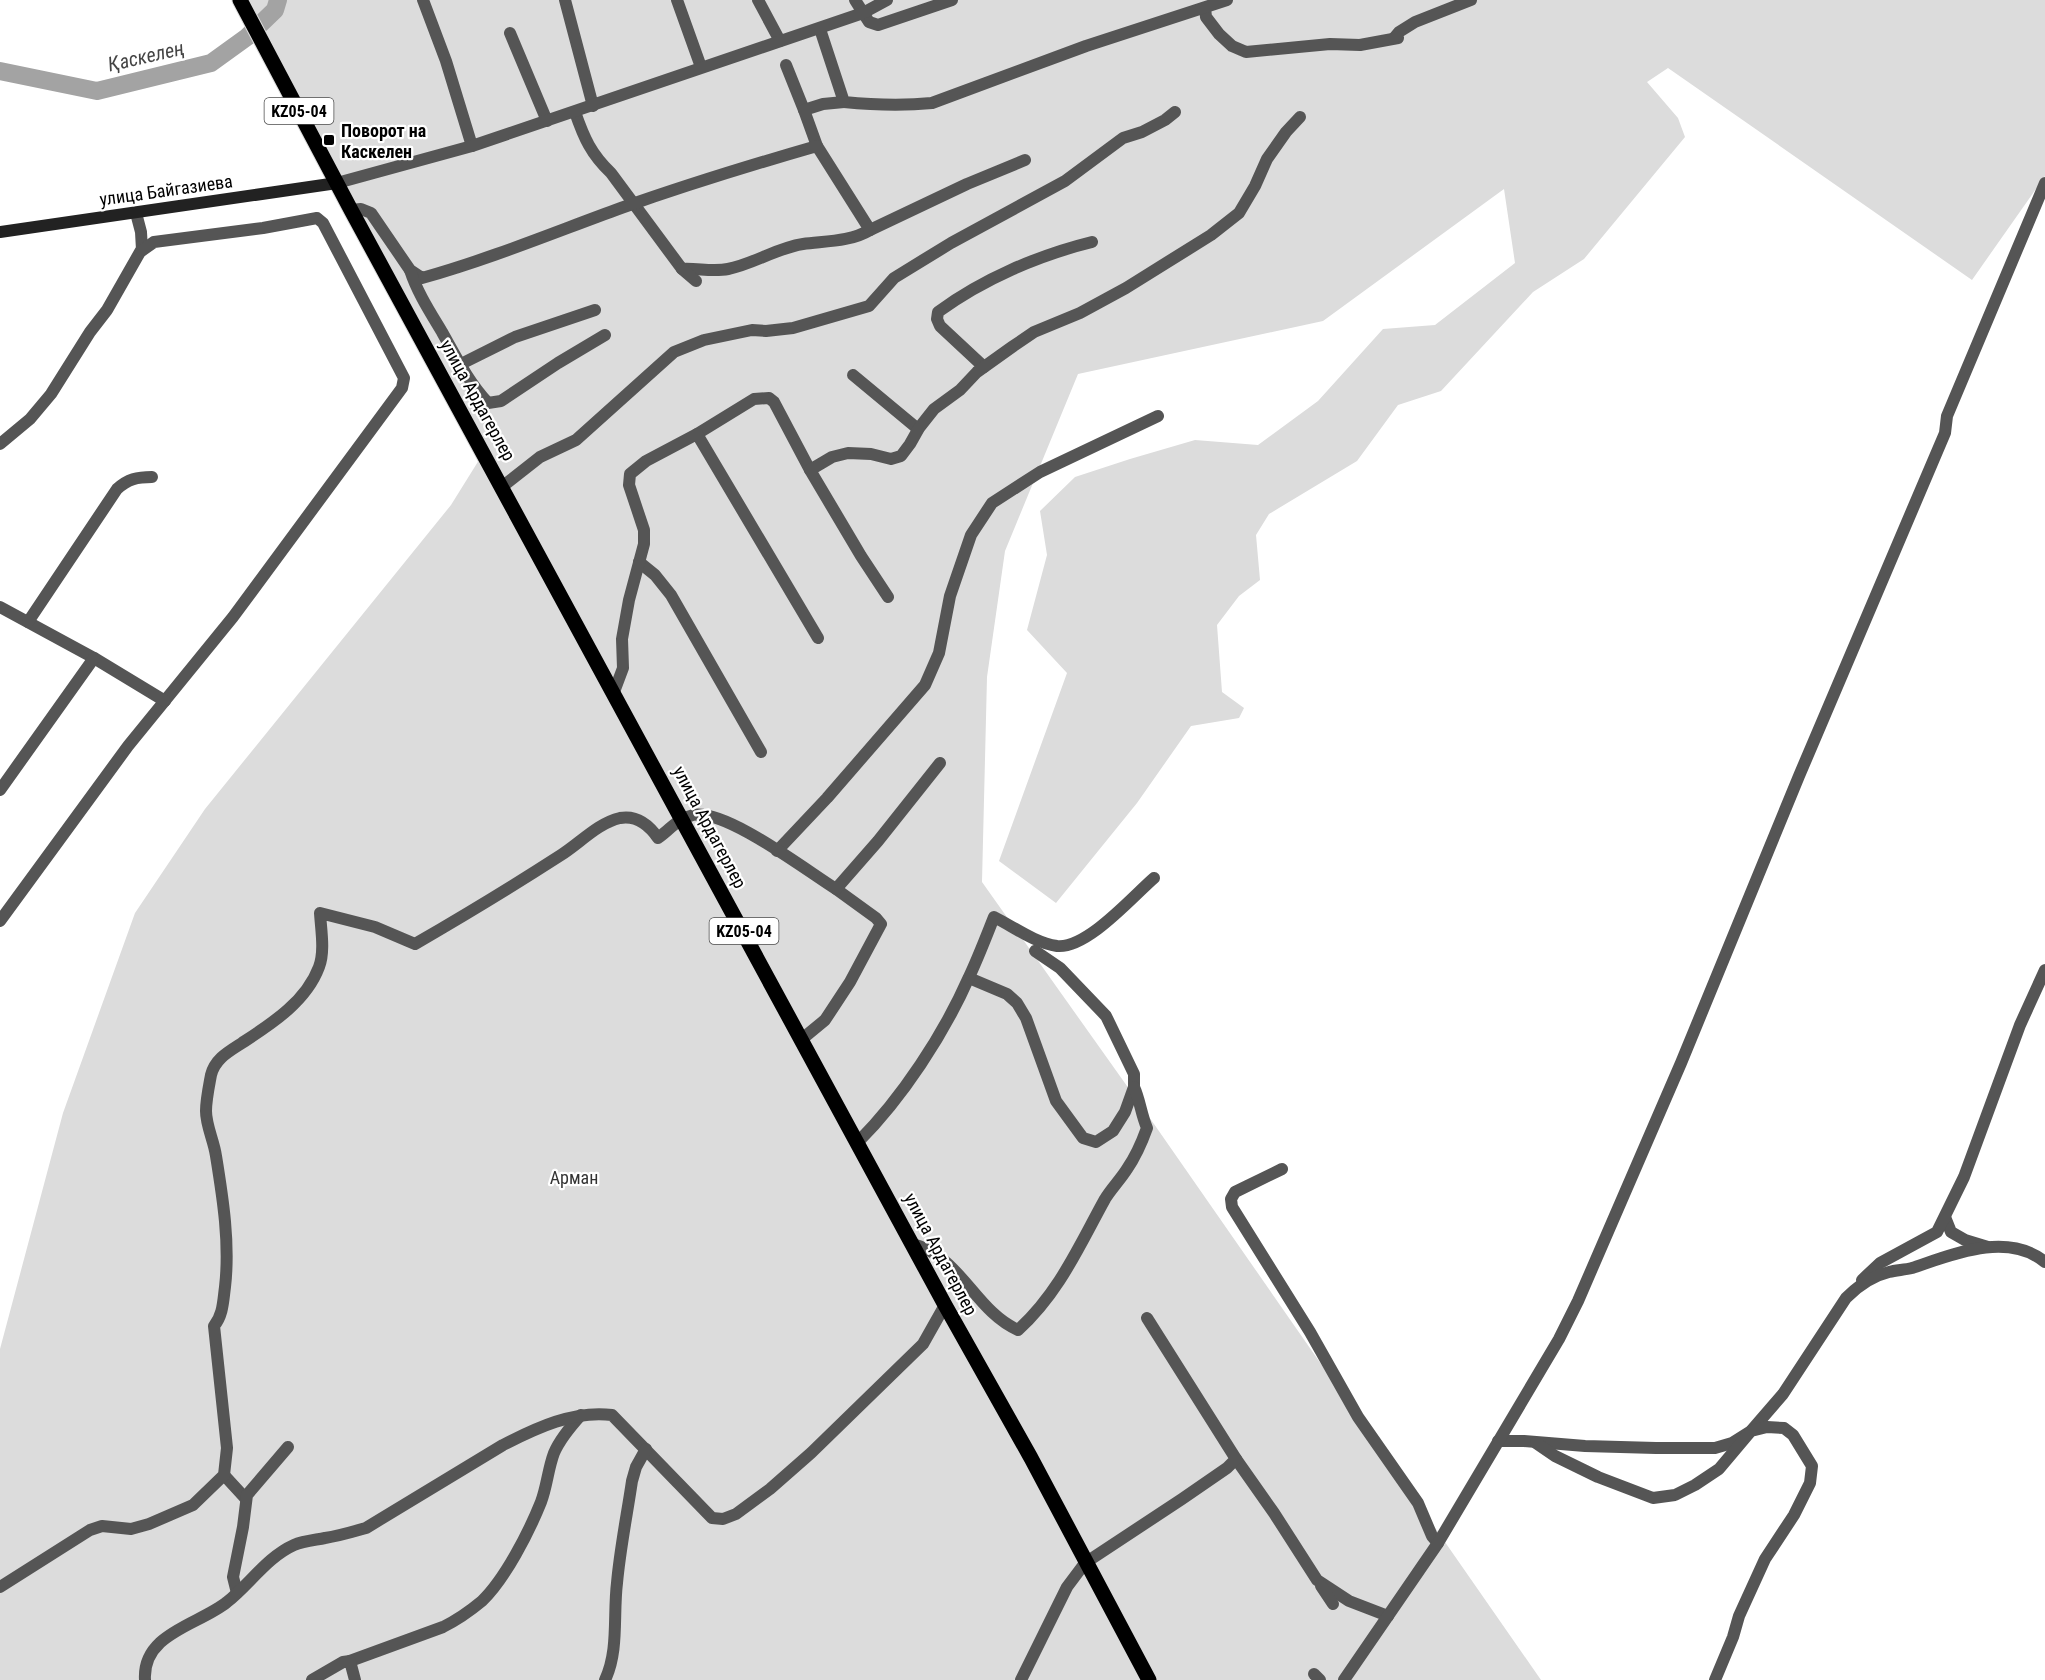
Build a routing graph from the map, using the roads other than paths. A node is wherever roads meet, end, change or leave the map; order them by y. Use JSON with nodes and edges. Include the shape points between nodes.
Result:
{"nodes":[{"id":1,"x":423,"y":0,"type":"edge"},
{"id":2,"x":565,"y":0,"type":"edge"},
{"id":3,"x":677,"y":0,"type":"edge"},
{"id":4,"x":758,"y":0,"type":"edge"},
{"id":5,"x":855,"y":0,"type":"edge"},
{"id":6,"x":887,"y":0,"type":"edge"},
{"id":7,"x":952,"y":0,"type":"edge"},
{"id":8,"x":1227,"y":0,"type":"edge"},
{"id":9,"x":1471,"y":0,"type":"edge"},
{"id":10,"x":243,"y":6,"type":"edge"},
{"id":11,"x":1205,"y":8,"type":"junction"},
{"id":12,"x":863,"y":13,"type":"junction"},
{"id":13,"x":820,"y":29,"type":"junction"},
{"id":14,"x":510,"y":33,"type":"dead end"},
{"id":15,"x":780,"y":41,"type":"junction"},
{"id":16,"x":786,"y":65,"type":"dead end"},
{"id":17,"x":701,"y":67,"type":"junction"},
{"id":18,"x":844,"y":102,"type":"junction"},
{"id":19,"x":593,"y":106,"type":"junction"},
{"id":20,"x":804,"y":110,"type":"junction"},
{"id":21,"x":1175,"y":111,"type":"dead end"},
{"id":22,"x":575,"y":112,"type":"junction"},
{"id":23,"x":1300,"y":117,"type":"dead end"},
{"id":24,"x":548,"y":121,"type":"junction"},
{"id":25,"x":472,"y":146,"type":"junction"},
{"id":26,"x":817,"y":146,"type":"junction"},
{"id":27,"x":1025,"y":160,"type":"dead end"},
{"id":28,"x":338,"y":183,"type":"junction"},
{"id":29,"x":2045,"y":183,"type":"edge"},
{"id":30,"x":634,"y":204,"type":"junction"},
{"id":31,"x":351,"y":210,"type":"junction"},
{"id":32,"x":136,"y":213,"type":"junction"},
{"id":33,"x":870,"y":230,"type":"junction"},
{"id":34,"x":0,"y":232,"type":"edge"},
{"id":35,"x":1092,"y":242,"type":"dead end"},
{"id":36,"x":142,"y":250,"type":"junction"},
{"id":37,"x":682,"y":269,"type":"junction"},
{"id":38,"x":410,"y":270,"type":"junction"},
{"id":39,"x":696,"y":281,"type":"dead end"},
{"id":40,"x":595,"y":310,"type":"dead end"},
{"id":41,"x":605,"y":335,"type":"dead end"},
{"id":42,"x":461,"y":364,"type":"junction"},
{"id":43,"x":984,"y":367,"type":"junction"},
{"id":44,"x":853,"y":375,"type":"dead end"},
{"id":45,"x":1158,"y":416,"type":"dead end"},
{"id":46,"x":918,"y":429,"type":"junction"},
{"id":47,"x":697,"y":434,"type":"junction"},
{"id":48,"x":0,"y":444,"type":"edge"},
{"id":49,"x":810,"y":470,"type":"junction"},
{"id":50,"x":152,"y":477,"type":"dead end"},
{"id":51,"x":503,"y":486,"type":"junction"},
{"id":52,"x":639,"y":562,"type":"junction"},
{"id":53,"x":888,"y":597,"type":"dead end"},
{"id":54,"x":1,"y":608,"type":"edge"},
{"id":55,"x":27,"y":622,"type":"junction"},
{"id":56,"x":818,"y":638,"type":"dead end"},
{"id":57,"x":94,"y":658,"type":"junction"},
{"id":58,"x":614,"y":692,"type":"junction"},
{"id":59,"x":165,"y":701,"type":"junction"},
{"id":60,"x":761,"y":752,"type":"dead end"},
{"id":61,"x":940,"y":763,"type":"dead end"},
{"id":62,"x":0,"y":790,"type":"edge"},
{"id":63,"x":683,"y":819,"type":"junction"},
{"id":64,"x":777,"y":851,"type":"junction"},
{"id":65,"x":1154,"y":878,"type":"dead end"},
{"id":66,"x":836,"y":889,"type":"junction"},
{"id":67,"x":2,"y":913,"type":"edge"},
{"id":68,"x":1035,"y":951,"type":"dead end"},
{"id":69,"x":2045,"y":969,"type":"edge"},
{"id":70,"x":969,"y":978,"type":"junction"},
{"id":71,"x":802,"y":1039,"type":"junction"},
{"id":72,"x":1134,"y":1086,"type":"junction"},
{"id":73,"x":858,"y":1143,"type":"junction"},
{"id":74,"x":1282,"y":1169,"type":"dead end"},
{"id":75,"x":1945,"y":1216,"type":"junction"},
{"id":76,"x":913,"y":1244,"type":"junction"},
{"id":77,"x":1989,"y":1247,"type":"junction"},
{"id":78,"x":2045,"y":1262,"type":"edge"},
{"id":79,"x":1856,"y":1288,"type":"junction"},
{"id":80,"x":945,"y":1305,"type":"junction"},
{"id":81,"x":1147,"y":1318,"type":"dead end"},
{"id":82,"x":581,"y":1414,"type":"junction"},
{"id":83,"x":1751,"y":1431,"type":"junction"},
{"id":84,"x":1498,"y":1441,"type":"junction"},
{"id":85,"x":1532,"y":1441,"type":"junction"},
{"id":86,"x":288,"y":1447,"type":"dead end"},
{"id":87,"x":646,"y":1449,"type":"junction"},
{"id":88,"x":1236,"y":1460,"type":"junction"},
{"id":89,"x":224,"y":1474,"type":"junction"},
{"id":90,"x":246,"y":1499,"type":"junction"},
{"id":91,"x":1438,"y":1543,"type":"junction"},
{"id":92,"x":1085,"y":1563,"type":"junction"},
{"id":93,"x":1317,"y":1580,"type":"junction"},
{"id":94,"x":0,"y":1587,"type":"edge"},
{"id":95,"x":237,"y":1593,"type":"junction"},
{"id":96,"x":1333,"y":1604,"type":"dead end"},
{"id":97,"x":1388,"y":1616,"type":"junction"},
{"id":98,"x":350,"y":1661,"type":"junction"},
{"id":99,"x":1716,"y":1679,"type":"edge"},
{"id":100,"x":144,"y":1680,"type":"edge"},
{"id":101,"x":312,"y":1680,"type":"edge"},
{"id":102,"x":355,"y":1680,"type":"edge"},
{"id":103,"x":604,"y":1680,"type":"edge"},
{"id":104,"x":1021,"y":1680,"type":"edge"},
{"id":105,"x":1149,"y":1680,"type":"edge"},
{"id":106,"x":1344,"y":1680,"type":"edge"}],
"edges":[{"from":1,"to":25,"type":"street","via":[[447,61]]},
{"from":2,"to":19,"type":"street"},
{"from":3,"to":17,"type":"street"},
{"from":4,"to":15,"type":"street"},
{"from":5,"to":12,"type":"street"},
{"from":6,"to":12,"type":"street"},
{"from":7,"to":12,"type":"street","via":[[878,25],[869,22]]},
{"from":8,"to":11,"type":"street"},
{"from":9,"to":11,"type":"street","via":[[1415,22],[1396,38],[1360,45],[1246,52],[1219,34],[1206,17]]},
{"from":10,"to":28,"type":"main road","number":"KZ05-04"},
{"from":11,"to":18,"type":"street","via":[[1086,46],[932,103],[880,106]]},
{"from":12,"to":13,"type":"street"},
{"from":13,"to":15,"type":"street"},
{"from":13,"to":18,"type":"street"},
{"from":14,"to":24,"type":"street"},
{"from":15,"to":17,"type":"street"},
{"from":16,"to":20,"type":"street"},
{"from":17,"to":19,"type":"street"},
{"from":18,"to":20,"type":"street"},
{"from":19,"to":22,"type":"street"},
{"from":20,"to":26,"type":"street"},
{"from":21,"to":51,"type":"street","via":[[1142,132],[1123,138],[1065,181],[894,278],[869,306],[793,328],[752,330],[704,340],[674,352],[576,440],[540,457]]},
{"from":22,"to":24,"type":"street"},
{"from":22,"to":30,"type":"street","via":[[597,160]]},
{"from":23,"to":43,"type":"street","via":[[1267,159],[1234,217],[1165,264],[1080,314],[1034,332]]},
{"from":24,"to":25,"type":"street"},
{"from":25,"to":28,"type":"street"},
{"from":26,"to":30,"type":"street"},
{"from":26,"to":33,"type":"street"},
{"from":27,"to":33,"type":"street"},
{"from":28,"to":31,"type":"main road","name":"улица Ардагерлер","number":"KZ05-04"},
{"from":28,"to":32,"type":"main road","name":"улица Байгазиева"},
{"from":29,"to":84,"type":"street","via":[[1947,416],[1945,433],[1611,1225],[1559,1339]]},
{"from":30,"to":37,"type":"street"},
{"from":30,"to":38,"type":"street","via":[[463,266],[422,278]]},
{"from":31,"to":38,"type":"street","via":[[371,213]]},
{"from":31,"to":51,"type":"main road","name":"улица Ардагерлер","number":"KZ05-04"},
{"from":32,"to":34,"type":"main road","name":"улица Байгазиева"},
{"from":32,"to":36,"type":"street"},
{"from":33,"to":37,"type":"street","via":[[862,235],[774,251],[728,268]]},
{"from":35,"to":43,"type":"street","via":[[1024,263],[939,312],[940,326]]},
{"from":36,"to":48,"type":"street","via":[[51,394],[30,419]]},
{"from":36,"to":59,"type":"street","via":[[154,242],[317,218],[404,378],[282,553]]},
{"from":37,"to":39,"type":"street"},
{"from":38,"to":42,"type":"street"},
{"from":40,"to":42,"type":"street","via":[[515,337]]},
{"from":41,"to":42,"type":"street","via":[[501,401],[488,403]]},
{"from":43,"to":46,"type":"street","via":[[934,409]]},
{"from":44,"to":46,"type":"street"},
{"from":45,"to":64,"type":"street","via":[[1040,472],[992,503],[972,536],[950,596],[939,653],[925,685]]},
{"from":46,"to":49,"type":"street","via":[[901,456],[891,459],[848,453]]},
{"from":47,"to":49,"type":"street","via":[[754,399],[769,398]]},
{"from":47,"to":52,"type":"street","via":[[630,474],[629,485],[644,530]]},
{"from":47,"to":56,"type":"street"},
{"from":49,"to":53,"type":"street"},
{"from":50,"to":55,"type":"street","via":[[126,481],[117,489]]},
{"from":51,"to":58,"type":"main road","name":"улица Ардагерлер","number":"KZ05-04"},
{"from":52,"to":58,"type":"street","via":[[622,639],[622,668]]},
{"from":52,"to":60,"type":"street","via":[[671,595]]},
{"from":54,"to":55,"type":"street"},
{"from":55,"to":57,"type":"street"},
{"from":57,"to":59,"type":"street"},
{"from":57,"to":62,"type":"street"},
{"from":58,"to":63,"type":"main road","name":"улица Ардагерлер","number":"KZ05-04"},
{"from":59,"to":67,"type":"street"},
{"from":61,"to":66,"type":"street"},
{"from":63,"to":64,"type":"street","via":[[695,815],[715,817]]},
{"from":63,"to":71,"type":"main road","name":"улица Ардагерлер","number":"KZ05-04"},
{"from":63,"to":89,"type":"street","via":[[658,838],[652,828],[632,818],[604,824],[527,877],[415,944],[375,927],[320,913],[322,950],[309,986],[269,1025],[216,1062],[211,1075],[206,1112],[225,1211],[227,1271],[221,1317],[214,1326],[226,1448]]},
{"from":64,"to":66,"type":"street"},
{"from":65,"to":70,"type":"street","via":[[1084,940],[1059,946],[994,917]]},
{"from":66,"to":71,"type":"street","via":[[881,924],[825,1020]]},
{"from":68,"to":72,"type":"street","via":[[1060,968],[1106,1016],[1134,1074]]},
{"from":69,"to":75,"type":"street","via":[[2020,1025],[1965,1177]]},
{"from":70,"to":72,"type":"street","via":[[1007,994],[1017,1003],[1056,1101],[1083,1138],[1096,1142],[1113,1131]]},
{"from":70,"to":73,"type":"street","via":[[911,1079]]},
{"from":71,"to":73,"type":"main road","name":"улица Ардагерлер","number":"KZ05-04"},
{"from":72,"to":76,"type":"street","via":[[1147,1128],[1141,1146],[1106,1197],[1059,1284],[1018,1330],[1005,1324],[929,1248]]},
{"from":73,"to":76,"type":"main road","name":"улица Ардагерлер","number":"KZ05-04"},
{"from":74,"to":91,"type":"street","via":[[1235,1192],[1232,1207],[1358,1417],[1418,1503]]},
{"from":75,"to":77,"type":"street","via":[[1951,1233]]},
{"from":75,"to":79,"type":"street","via":[[1937,1232],[1880,1263]]},
{"from":76,"to":80,"type":"main road","name":"улица Ардагерлер","number":"KZ05-04"},
{"from":77,"to":78,"type":"street","via":[[2020,1250]]},
{"from":77,"to":79,"type":"street","via":[[1889,1272]]},
{"from":79,"to":83,"type":"street","via":[[1783,1394]]},
{"from":80,"to":87,"type":"street","via":[[923,1344],[902,1366],[811,1453],[736,1514],[712,1518]]},
{"from":80,"to":92,"type":"main road","name":"улица Ардагерлер","number":"KZ05-04"},
{"from":81,"to":88,"type":"street"},
{"from":82,"to":87,"type":"street","via":[[612,1415]]},
{"from":82,"to":95,"type":"street","via":[[503,1445],[366,1528],[289,1547]]},
{"from":82,"to":98,"type":"street","via":[[554,1453],[541,1501],[524,1539],[483,1600],[443,1627]]},
{"from":83,"to":85,"type":"street","via":[[1714,1448]]},
{"from":83,"to":85,"type":"street","via":[[1719,1469],[1675,1495],[1653,1498],[1598,1477]]},
{"from":83,"to":99,"type":"street","via":[[1784,1428],[1793,1435],[1812,1466],[1812,1473],[1805,1495],[1765,1559]]},
{"from":84,"to":85,"type":"street"},
{"from":84,"to":91,"type":"street"},
{"from":86,"to":90,"type":"street"},
{"from":87,"to":103,"type":"street","via":[[632,1481],[617,1583],[614,1650]]},
{"from":88,"to":92,"type":"street"},
{"from":88,"to":93,"type":"street"},
{"from":89,"to":90,"type":"street"},
{"from":89,"to":94,"type":"street","via":[[193,1505],[131,1529],[102,1526],[90,1530]]},
{"from":90,"to":95,"type":"street","via":[[233,1577]]},
{"from":91,"to":97,"type":"street"},
{"from":92,"to":104,"type":"street","via":[[1066,1587]]},
{"from":92,"to":105,"type":"main road","name":"улица Ардагерлер","number":"KZ05-04"},
{"from":93,"to":96,"type":"street"},
{"from":93,"to":97,"type":"street","via":[[1349,1601]]},
{"from":95,"to":100,"type":"street","via":[[163,1641],[147,1660]]},
{"from":97,"to":106,"type":"street"},
{"from":98,"to":101,"type":"street"},
{"from":98,"to":102,"type":"street"}]}
